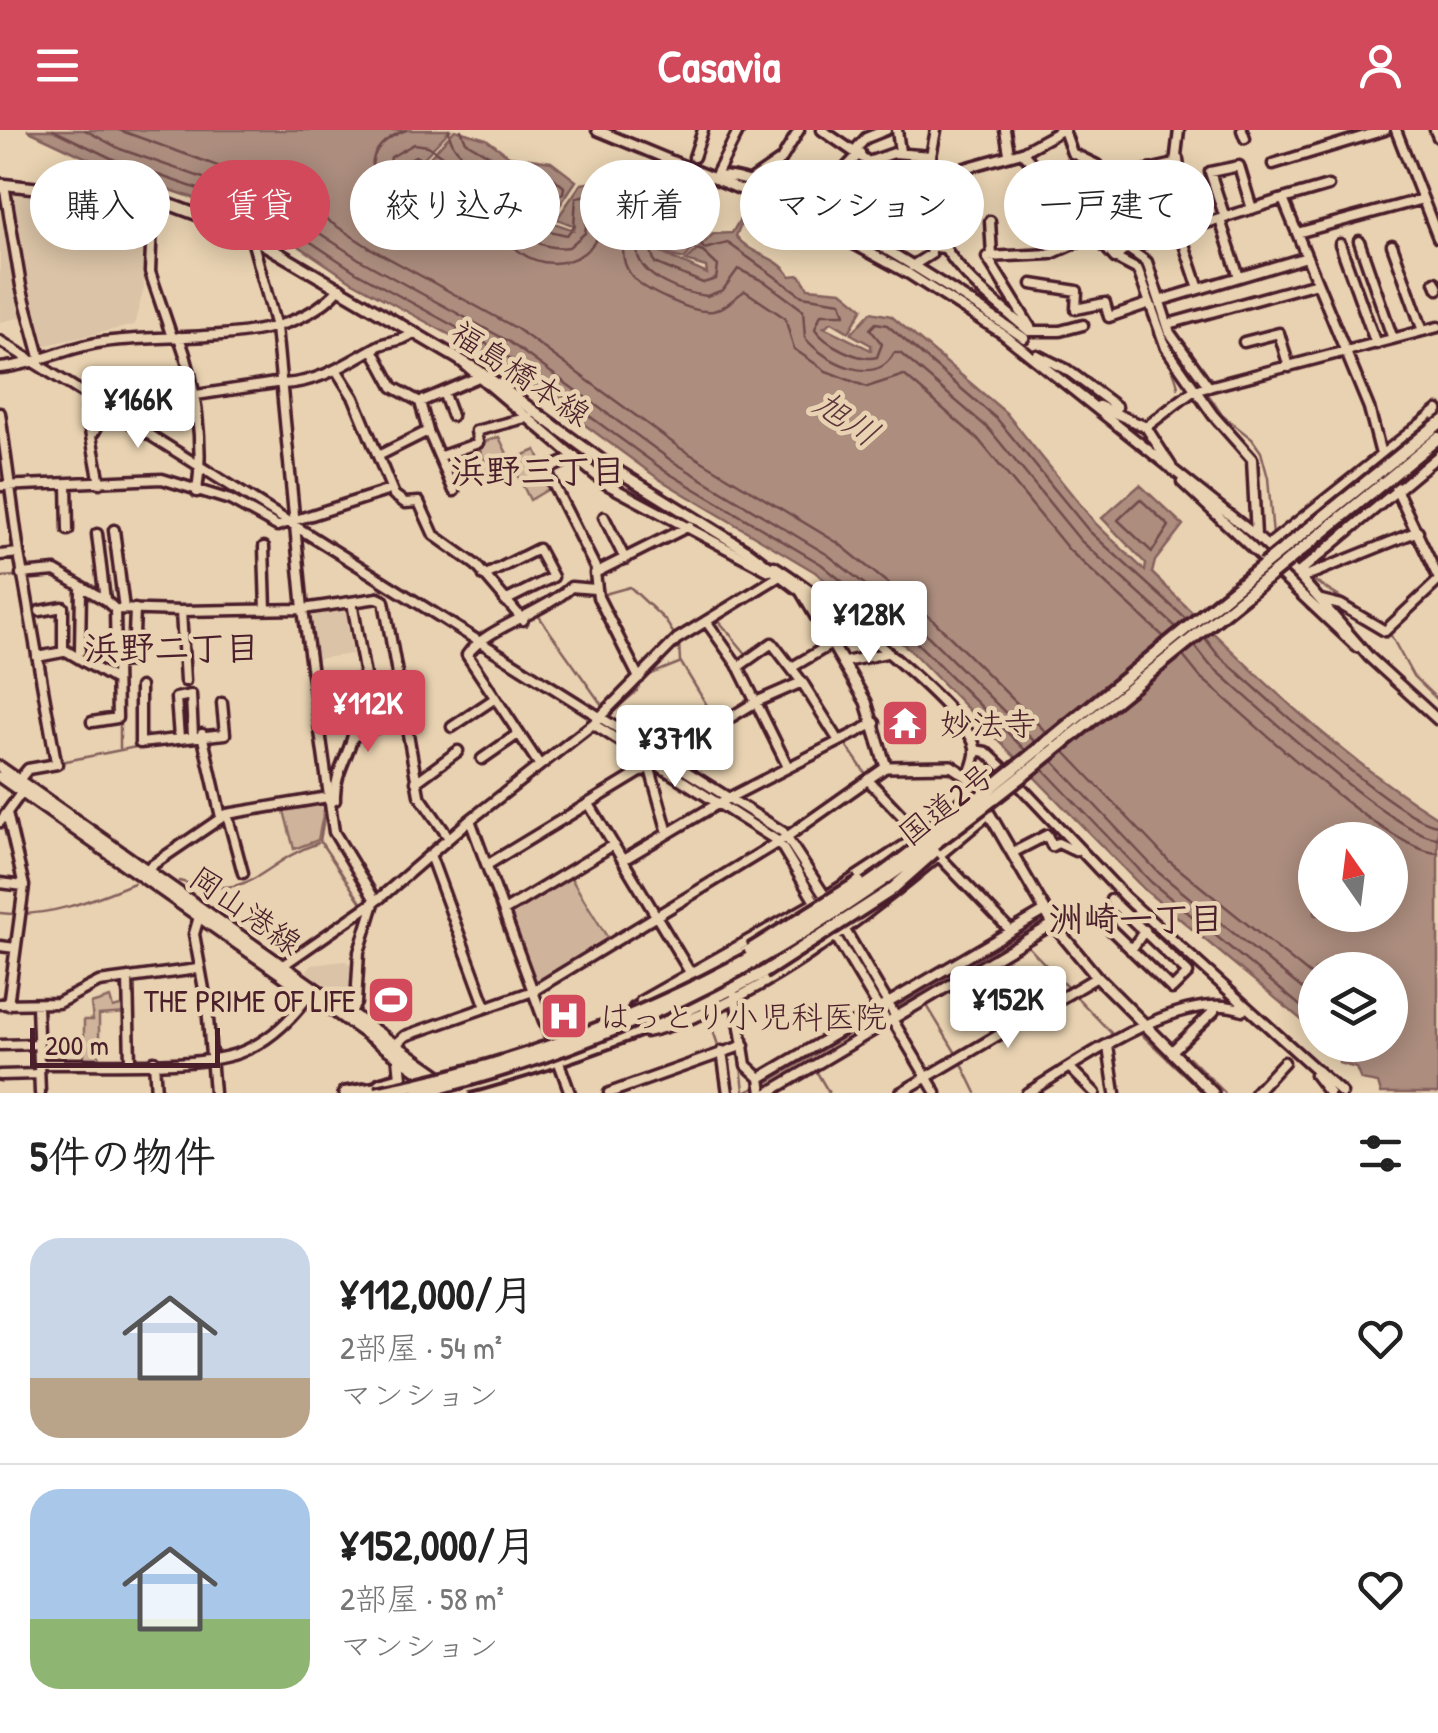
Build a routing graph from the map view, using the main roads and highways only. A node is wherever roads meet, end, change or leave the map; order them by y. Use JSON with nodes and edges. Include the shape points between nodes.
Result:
{"nodes":[{"id":1,"x":2,"y":184,"type":"edge"},
{"id":2,"x":1438,"y":424,"type":"edge"},
{"id":3,"x":1438,"y":438,"type":"edge"},
{"id":4,"x":0,"y":767,"type":"edge"},
{"id":5,"x":0,"y":777,"type":"edge"},
{"id":6,"x":22,"y":786,"type":"junction"},
{"id":7,"x":947,"y":836,"type":"junction"},
{"id":8,"x":922,"y":838,"type":"junction"},
{"id":9,"x":142,"y":872,"type":"junction"},
{"id":10,"x":279,"y":968,"type":"junction"},
{"id":11,"x":348,"y":1017,"type":"junction"},
{"id":12,"x":580,"y":1050,"type":"junction"},
{"id":13,"x":395,"y":1051,"type":"junction"},
{"id":14,"x":536,"y":1068,"type":"junction"},
{"id":15,"x":446,"y":1086,"type":"edge"},
{"id":16,"x":348,"y":1093,"type":"edge"},
{"id":17,"x":376,"y":1093,"type":"edge"},
{"id":18,"x":418,"y":1093,"type":"edge"},
{"id":19,"x":483,"y":1093,"type":"edge"},
{"id":20,"x":1214,"y":1093,"type":"edge"}],
"edges":[{"from":1,"to":20,"type":"main road","name":"福島橋本線","via":[[153,197],[251,236],[454,355],[608,464],[748,551],[800,591],[875,723],[886,767],[951,766],[968,777],[1054,924],[1138,1028]]},
{"from":2,"to":8,"type":"highway","name":"国道2号","bridge":true},
{"from":3,"to":7,"type":"highway","name":"国道2号","bridge":true},
{"from":4,"to":6,"type":"main road","name":"岡山港線"},
{"from":5,"to":6,"type":"main road","name":"岡山港線"},
{"from":6,"to":9,"type":"main road","name":"岡山港線"},
{"from":7,"to":12,"type":"highway","bridge":true,"via":[[890,891],[763,973],[688,1012]]},
{"from":7,"to":18,"type":"highway","name":"国道2号","bridge":true,"via":[[821,926],[672,1008],[566,1050]]},
{"from":8,"to":15,"type":"highway","bridge":true,"via":[[750,950],[626,1013]]},
{"from":8,"to":17,"type":"highway","name":"国道2号","bridge":true,"via":[[817,918],[652,1008],[519,1058]]},
{"from":9,"to":10,"type":"main road","name":"岡山港線"},
{"from":9,"to":10,"type":"main road","name":"岡山港線"},
{"from":10,"to":11,"type":"main road","name":"岡山港線"},
{"from":10,"to":11,"type":"main road","name":"岡山港線"},
{"from":11,"to":13,"type":"main road","name":"岡山港線"},
{"from":12,"to":14,"type":"highway"},
{"from":12,"to":15,"type":"highway"},
{"from":13,"to":15,"type":"main road","name":"岡山港線"},
{"from":13,"to":15,"type":"main road","name":"岡山港線"},
{"from":13,"to":16,"type":"highway","via":[[404,1070],[397,1081]]},
{"from":14,"to":15,"type":"highway"},
{"from":14,"to":19,"type":"highway"},
{"from":15,"to":16,"type":"highway"}]}
